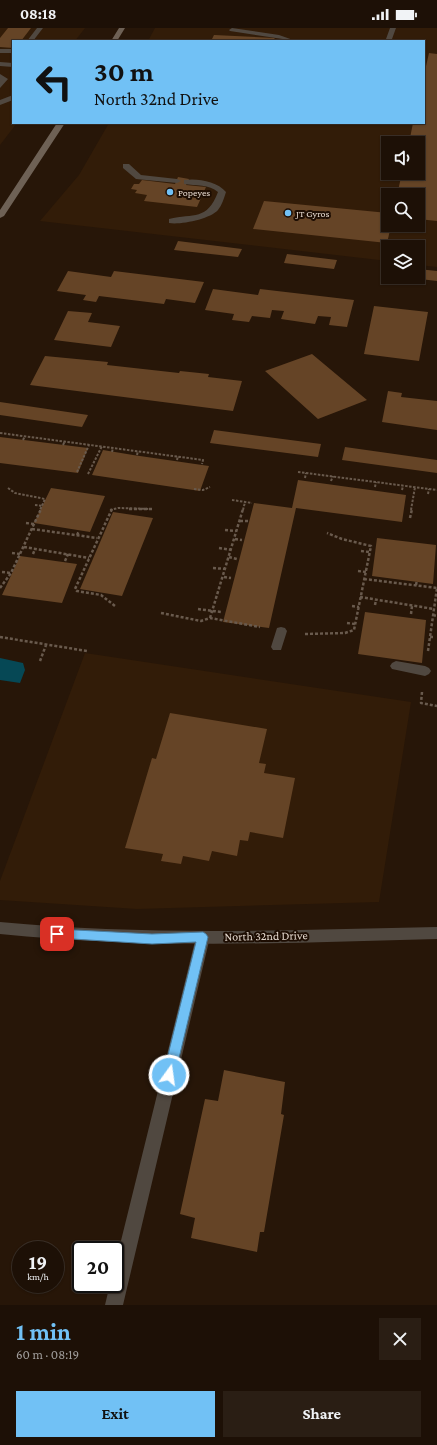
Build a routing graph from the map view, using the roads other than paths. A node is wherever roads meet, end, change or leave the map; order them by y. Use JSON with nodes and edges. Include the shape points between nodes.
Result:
{"nodes":[{"id":1,"x":40,"y":28,"type":"edge"},
{"id":2,"x":122,"y":28,"type":"edge"},
{"id":3,"x":393,"y":28,"type":"edge"},
{"id":4,"x":232,"y":30,"type":"dead end"},
{"id":5,"x":390,"y":39,"type":"dead end"},
{"id":6,"x":31,"y":40,"type":"edge"},
{"id":7,"x":115,"y":40,"type":"edge"},
{"id":8,"x":291,"y":40,"type":"edge"},
{"id":9,"x":0,"y":51,"type":"edge"},
{"id":10,"x":12,"y":51,"type":"edge"},
{"id":11,"x":0,"y":64,"type":"edge"},
{"id":12,"x":12,"y":65,"type":"edge"},
{"id":13,"x":0,"y":76,"type":"edge"},
{"id":14,"x":0,"y":86,"type":"edge"},
{"id":15,"x":12,"y":97,"type":"edge"},
{"id":16,"x":0,"y":103,"type":"edge"},
{"id":17,"x":60,"y":124,"type":"edge"},
{"id":18,"x":126,"y":166,"type":"dead end"},
{"id":19,"x":176,"y":181,"type":"dead end"},
{"id":20,"x":188,"y":182,"type":"dead end"},
{"id":21,"x":0,"y":216,"type":"edge"},
{"id":22,"x":172,"y":221,"type":"dead end"},
{"id":23,"x":281,"y":631,"type":"dead end"},
{"id":24,"x":277,"y":647,"type":"dead end"},
{"id":25,"x":396,"y":666,"type":"dead end"},
{"id":26,"x":425,"y":671,"type":"dead end"},
{"id":27,"x":0,"y":928,"type":"edge"},
{"id":28,"x":437,"y":933,"type":"edge"},
{"id":29,"x":203,"y":937,"type":"junction"},
{"id":30,"x":114,"y":1305,"type":"edge"}],
"edges":[{"from":1,"to":6,"type":"street"},
{"from":2,"to":7,"type":"main road"},
{"from":3,"to":5,"type":"street"},
{"from":4,"to":8,"type":"street"},
{"from":9,"to":10,"type":"street"},
{"from":11,"to":12,"type":"street"},
{"from":13,"to":14,"type":"street","via":[[5,79]]},
{"from":15,"to":16,"type":"street"},
{"from":17,"to":21,"type":"main road"},
{"from":18,"to":19,"type":"street","via":[[139,177]]},
{"from":20,"to":22,"type":"street","via":[[217,187],[222,192],[214,210],[197,217]]},
{"from":23,"to":24,"type":"street"},
{"from":25,"to":26,"type":"street"},
{"from":27,"to":29,"type":"street","name":"North 32nd Drive","via":[[27,932],[152,939]]},
{"from":28,"to":29,"type":"street","name":"North 32nd Drive"},
{"from":29,"to":30,"type":"street"}]}
